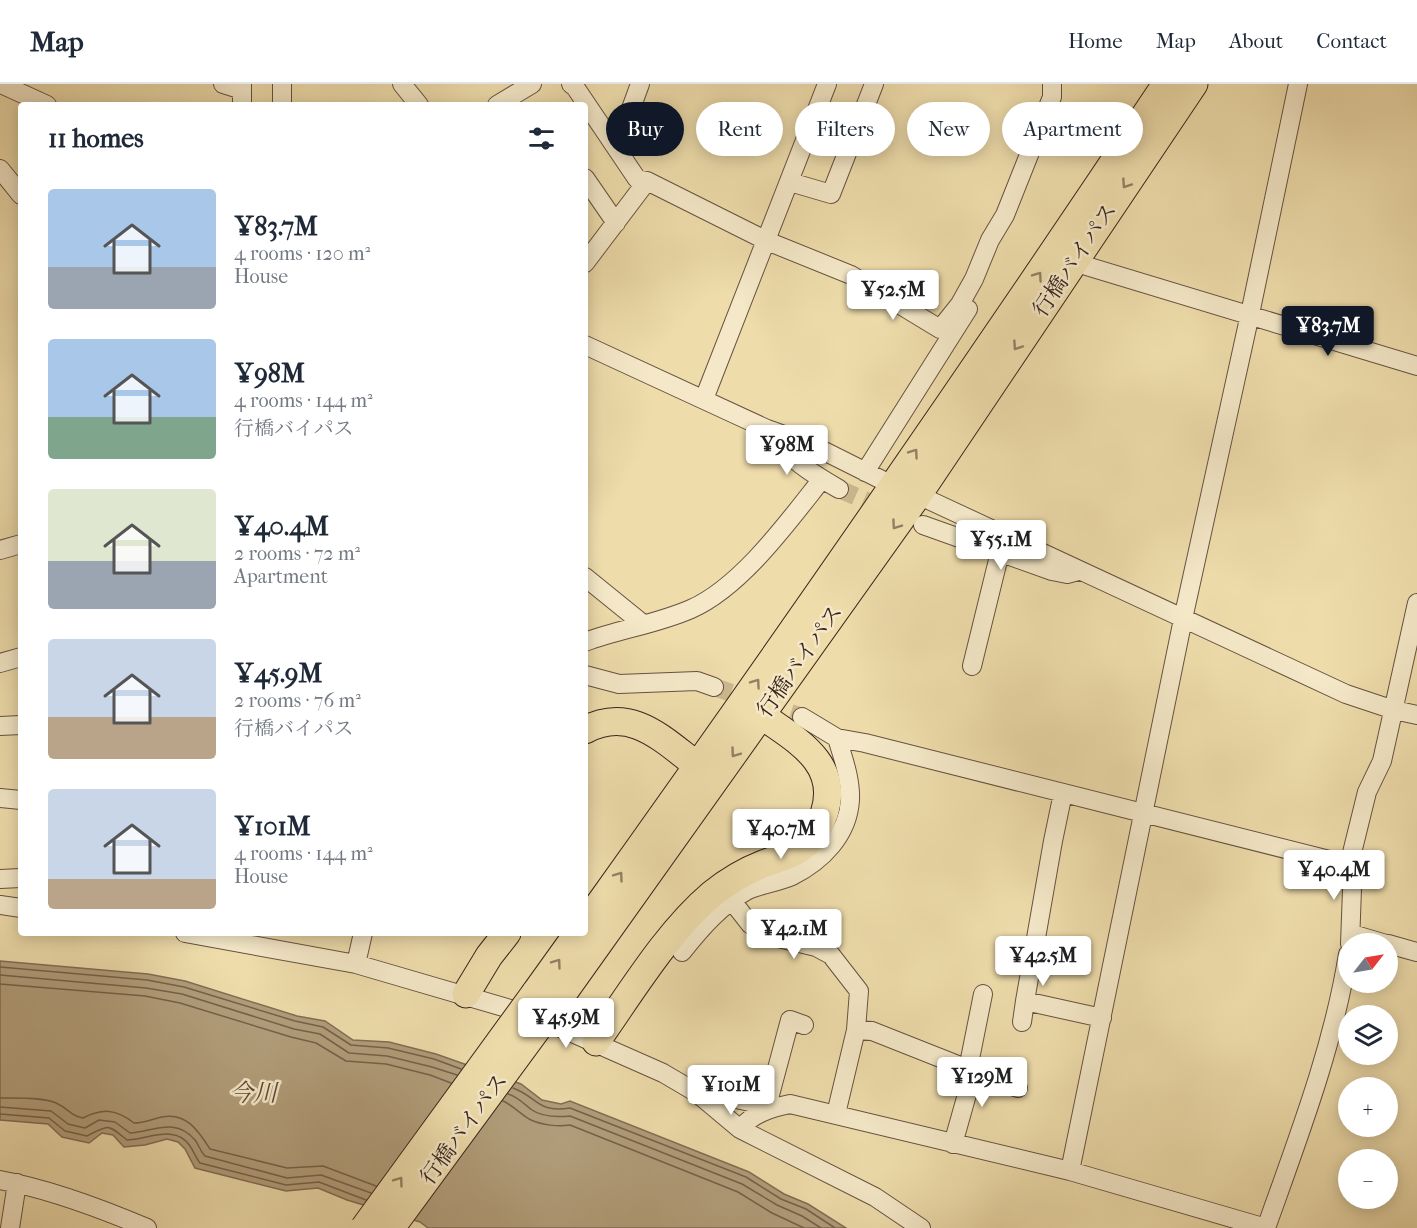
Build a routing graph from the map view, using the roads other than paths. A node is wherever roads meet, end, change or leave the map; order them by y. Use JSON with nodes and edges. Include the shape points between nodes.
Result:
{"nodes":[{"id":1,"x":223,"y":84,"type":"edge"},
{"id":2,"x":282,"y":84,"type":"edge"},
{"id":3,"x":402,"y":84,"type":"edge"},
{"id":4,"x":532,"y":84,"type":"edge"},
{"id":5,"x":570,"y":84,"type":"edge"},
{"id":6,"x":640,"y":84,"type":"edge"},
{"id":7,"x":827,"y":84,"type":"edge"},
{"id":8,"x":874,"y":84,"type":"edge"},
{"id":9,"x":1052,"y":84,"type":"edge"},
{"id":10,"x":1166,"y":84,"type":"edge"},
{"id":11,"x":1194,"y":84,"type":"edge"},
{"id":12,"x":1298,"y":84,"type":"edge"},
{"id":13,"x":14,"y":87,"type":"edge"},
{"id":14,"x":242,"y":93,"type":"edge"},
{"id":15,"x":505,"y":96,"type":"edge"},
{"id":16,"x":42,"y":102,"type":"edge"},
{"id":17,"x":282,"y":102,"type":"edge"},
{"id":18,"x":417,"y":102,"type":"edge"},
{"id":19,"x":585,"y":102,"type":"edge"},
{"id":20,"x":634,"y":102,"type":"edge"},
{"id":21,"x":588,"y":106,"type":"edge"},
{"id":22,"x":606,"y":133,"type":"edge"},
{"id":23,"x":621,"y":156,"type":"edge"},
{"id":24,"x":0,"y":169,"type":"edge"},
{"id":25,"x":647,"y":181,"type":"junction"},
{"id":26,"x":588,"y":182,"type":"edge"},
{"id":27,"x":790,"y":182,"type":"junction"},
{"id":28,"x":18,"y":191,"type":"edge"},
{"id":29,"x":616,"y":223,"type":"junction"},
{"id":30,"x":767,"y":241,"type":"junction"},
{"id":31,"x":588,"y":259,"type":"edge"},
{"id":32,"x":1073,"y":262,"type":"junction"},
{"id":33,"x":960,"y":304,"type":"junction"},
{"id":34,"x":1250,"y":314,"type":"junction"},
{"id":35,"x":588,"y":346,"type":"edge"},
{"id":36,"x":1417,"y":366,"type":"edge"},
{"id":37,"x":704,"y":399,"type":"junction"},
{"id":38,"x":773,"y":431,"type":"junction"},
{"id":39,"x":865,"y":472,"type":"junction"},
{"id":40,"x":822,"y":479,"type":"junction"},
{"id":41,"x":892,"y":485,"type":"junction"},
{"id":42,"x":839,"y":489,"type":"tunnel mouth"},
{"id":43,"x":918,"y":495,"type":"junction"},
{"id":44,"x":923,"y":525,"type":"dead end"},
{"id":45,"x":18,"y":545,"type":"edge"},
{"id":46,"x":0,"y":550,"type":"edge"},
{"id":47,"x":1000,"y":552,"type":"junction"},
{"id":48,"x":1081,"y":570,"type":"junction"},
{"id":49,"x":588,"y":579,"type":"edge"},
{"id":50,"x":1417,"y":603,"type":"edge"},
{"id":51,"x":1184,"y":619,"type":"junction"},
{"id":52,"x":643,"y":624,"type":"junction"},
{"id":53,"x":588,"y":641,"type":"edge"},
{"id":54,"x":18,"y":658,"type":"edge"},
{"id":55,"x":0,"y":663,"type":"edge"},
{"id":56,"x":972,"y":666,"type":"dead end"},
{"id":57,"x":588,"y":676,"type":"edge"},
{"id":58,"x":714,"y":687,"type":"tunnel mouth"},
{"id":59,"x":1394,"y":710,"type":"junction"},
{"id":60,"x":761,"y":715,"type":"junction"},
{"id":61,"x":1417,"y":715,"type":"edge"},
{"id":62,"x":802,"y":717,"type":"tunnel mouth"},
{"id":63,"x":18,"y":725,"type":"edge"},
{"id":64,"x":0,"y":726,"type":"edge"},
{"id":65,"x":588,"y":728,"type":"edge"},
{"id":66,"x":837,"y":738,"type":"junction"},
{"id":67,"x":698,"y":766,"type":"junction"},
{"id":68,"x":1063,"y":793,"type":"junction"},
{"id":69,"x":0,"y":798,"type":"edge"},
{"id":70,"x":18,"y":800,"type":"edge"},
{"id":71,"x":1145,"y":813,"type":"junction"},
{"id":72,"x":1349,"y":866,"type":"junction"},
{"id":73,"x":18,"y":878,"type":"edge"},
{"id":74,"x":0,"y":879,"type":"edge"},
{"id":75,"x":732,"y":901,"type":"junction"},
{"id":76,"x":0,"y":905,"type":"edge"},
{"id":77,"x":18,"y":908,"type":"edge"},
{"id":78,"x":588,"y":920,"type":"edge"},
{"id":79,"x":1351,"y":933,"type":"edge"},
{"id":80,"x":202,"y":936,"type":"edge"},
{"id":81,"x":362,"y":936,"type":"edge"},
{"id":82,"x":505,"y":936,"type":"edge"},
{"id":83,"x":577,"y":936,"type":"edge"},
{"id":84,"x":1398,"y":947,"type":"edge"},
{"id":85,"x":682,"y":952,"type":"dead end"},
{"id":86,"x":1417,"y":952,"type":"edge"},
{"id":87,"x":356,"y":964,"type":"junction"},
{"id":88,"x":1341,"y":993,"type":"edge"},
{"id":89,"x":466,"y":994,"type":"junction"},
{"id":90,"x":983,"y":994,"type":"dead end"},
{"id":91,"x":546,"y":998,"type":"junction"},
{"id":92,"x":1025,"y":1001,"type":"junction"},
{"id":93,"x":1102,"y":1018,"type":"junction"},
{"id":94,"x":1022,"y":1022,"type":"dead end"},
{"id":95,"x":804,"y":1026,"type":"dead end"},
{"id":96,"x":856,"y":1030,"type":"junction"},
{"id":97,"x":596,"y":1042,"type":"junction"},
{"id":98,"x":970,"y":1071,"type":"junction"},
{"id":99,"x":1018,"y":1088,"type":"dead end"},
{"id":100,"x":697,"y":1093,"type":"junction"},
{"id":101,"x":770,"y":1107,"type":"junction"},
{"id":102,"x":836,"y":1114,"type":"junction"},
{"id":103,"x":740,"y":1129,"type":"junction"},
{"id":104,"x":953,"y":1144,"type":"junction"},
{"id":105,"x":1070,"y":1171,"type":"junction"},
{"id":106,"x":8,"y":1181,"type":"edge"},
{"id":107,"x":10,"y":1228,"type":"edge"},
{"id":108,"x":147,"y":1228,"type":"edge"},
{"id":109,"x":364,"y":1228,"type":"edge"},
{"id":110,"x":391,"y":1228,"type":"edge"},
{"id":111,"x":921,"y":1228,"type":"edge"}],
"edges":[{"from":1,"to":14,"type":"street"},
{"from":2,"to":17,"type":"street"},
{"from":3,"to":18,"type":"street"},
{"from":4,"to":15,"type":"street"},
{"from":5,"to":19,"type":"street"},
{"from":6,"to":20,"type":"street"},
{"from":7,"to":27,"type":"street"},
{"from":8,"to":27,"type":"street","via":[[831,194]]},
{"from":9,"to":33,"type":"street","via":[[1052,97],[1023,174]]},
{"from":41,"to":10,"type":"highway","name":"行橋バイパス","one_way":true},
{"from":11,"to":32,"type":"highway","name":"行橋バイパス","one_way":true},
{"from":12,"to":34,"type":"street"},
{"from":13,"to":16,"type":"street"},
{"from":21,"to":22,"type":"street"},
{"from":23,"to":25,"type":"street","via":[[637,179]]},
{"from":24,"to":28,"type":"street"},
{"from":25,"to":29,"type":"street"},
{"from":25,"to":30,"type":"street"},
{"from":26,"to":29,"type":"street"},
{"from":27,"to":30,"type":"street"},
{"from":29,"to":31,"type":"street"},
{"from":30,"to":33,"type":"street","via":[[851,275],[940,329]]},
{"from":30,"to":37,"type":"street"},
{"from":32,"to":34,"type":"street"},
{"from":32,"to":43,"type":"highway","name":"行橋バイパス","one_way":true},
{"from":33,"to":39,"type":"street","via":[[969,309]]},
{"from":34,"to":36,"type":"street"},
{"from":34,"to":51,"type":"street"},
{"from":35,"to":37,"type":"street"},
{"from":37,"to":38,"type":"street"},
{"from":38,"to":39,"type":"street","via":[[812,445]]},
{"from":38,"to":40,"type":"street","via":[[776,442]]},
{"from":39,"to":41,"type":"street"},
{"from":40,"to":42,"type":"street"},
{"from":40,"to":52,"type":"street","via":[[765,550],[718,592],[692,608]]},
{"from":41,"to":43,"type":"street"},
{"from":67,"to":41,"type":"highway","name":"行橋バイパス","one_way":true},
{"from":43,"to":48,"type":"street"},
{"from":43,"to":60,"type":"highway","name":"行橋バイパス","one_way":true},
{"from":44,"to":47,"type":"street"},
{"from":45,"to":46,"type":"street"},
{"from":47,"to":48,"type":"street","via":[[1052,571],[1067,574]]},
{"from":47,"to":56,"type":"street"},
{"from":48,"to":51,"type":"street"},
{"from":49,"to":52,"type":"street"},
{"from":50,"to":59,"type":"street"},
{"from":51,"to":59,"type":"street","via":[[1346,694]]},
{"from":51,"to":71,"type":"street"},
{"from":52,"to":53,"type":"street"},
{"from":54,"to":55,"type":"street"},
{"from":57,"to":58,"type":"street","via":[[620,684],[697,681]]},
{"from":59,"to":61,"type":"street"},
{"from":59,"to":72,"type":"street","via":[[1382,761],[1367,792]]},
{"from":60,"to":91,"type":"highway","name":"行橋バイパス","one_way":true},
{"from":60,"to":97,"type":"highway","via":[[806,747],[824,774],[828,790],[826,807],[813,837],[801,848],[762,864],[712,894],[686,919]]},
{"from":62,"to":66,"type":"street"},
{"from":63,"to":64,"type":"street"},
{"from":65,"to":67,"type":"highway","via":[[608,721],[633,723]]},
{"from":66,"to":68,"type":"street"},
{"from":66,"to":75,"type":"street","via":[[847,771],[850,801],[844,827],[830,849],[790,876],[749,890]]},
{"from":78,"to":67,"type":"highway","name":"行橋バイパス","one_way":true},
{"from":68,"to":71,"type":"street"},
{"from":68,"to":92,"type":"street"},
{"from":69,"to":70,"type":"street"},
{"from":71,"to":72,"type":"street"},
{"from":71,"to":93,"type":"street"},
{"from":72,"to":79,"type":"street"},
{"from":73,"to":74,"type":"street"},
{"from":75,"to":85,"type":"street","via":[[706,923]]},
{"from":75,"to":96,"type":"street","via":[[750,924],[766,935],[816,947],[831,956],[859,992]]},
{"from":76,"to":77,"type":"street"},
{"from":80,"to":87,"type":"street"},
{"from":81,"to":87,"type":"street"},
{"from":82,"to":89,"type":"highway"},
{"from":91,"to":83,"type":"highway","name":"行橋バイパス","one_way":true},
{"from":84,"to":86,"type":"street"},
{"from":87,"to":89,"type":"street"},
{"from":88,"to":105,"type":"street","via":[[1319,1077],[1266,1228]]},
{"from":89,"to":97,"type":"street"},
{"from":90,"to":98,"type":"street"},
{"from":109,"to":91,"type":"highway","name":"行橋バイパス","one_way":true,"bridge":true},
{"from":91,"to":110,"type":"highway","name":"行橋バイパス","bridge":true},
{"from":92,"to":93,"type":"street"},
{"from":92,"to":94,"type":"street"},
{"from":93,"to":105,"type":"street"},
{"from":95,"to":101,"type":"street","via":[[790,1020]]},
{"from":96,"to":98,"type":"street","via":[[872,1031]]},
{"from":96,"to":102,"type":"street"},
{"from":97,"to":100,"type":"street"},
{"from":98,"to":99,"type":"street"},
{"from":98,"to":104,"type":"street"},
{"from":100,"to":101,"type":"street"},
{"from":100,"to":103,"type":"street"},
{"from":101,"to":102,"type":"street","via":[[790,1104]]},
{"from":101,"to":103,"type":"street","via":[[747,1120]]},
{"from":102,"to":104,"type":"street"},
{"from":103,"to":111,"type":"street","via":[[875,1197]]},
{"from":104,"to":105,"type":"street"},
{"from":106,"to":107,"type":"street"},
{"from":106,"to":108,"type":"street"}]}
